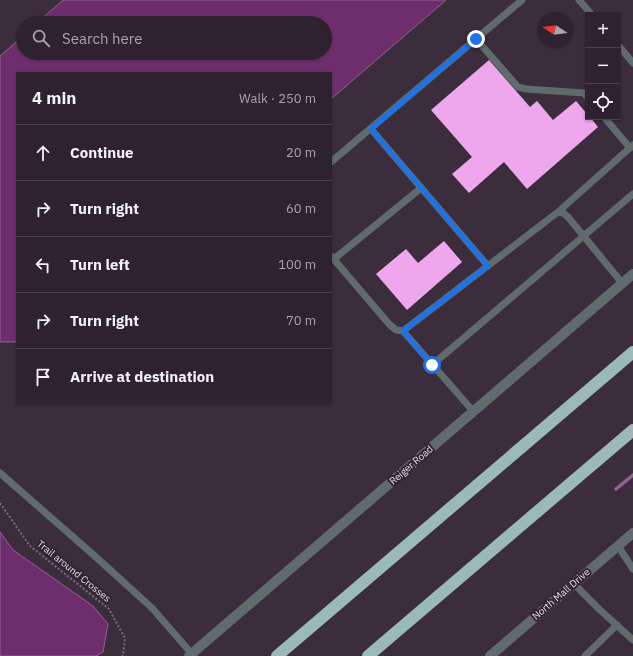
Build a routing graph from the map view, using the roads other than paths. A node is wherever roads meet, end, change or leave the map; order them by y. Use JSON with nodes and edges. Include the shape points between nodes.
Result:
{"nodes":[{"id":1,"x":522,"y":0,"type":"edge"},
{"id":2,"x":579,"y":0,"type":"edge"},
{"id":3,"x":589,"y":12,"type":"edge"},
{"id":4,"x":476,"y":39,"type":"junction"},
{"id":5,"x":620,"y":48,"type":"edge"},
{"id":6,"x":633,"y":63,"type":"edge"},
{"id":7,"x":585,"y":95,"type":"edge"},
{"id":8,"x":607,"y":120,"type":"edge"},
{"id":9,"x":371,"y":129,"type":"junction"},
{"id":10,"x":631,"y":146,"type":"edge"},
{"id":11,"x":332,"y":161,"type":"edge"},
{"id":12,"x":421,"y":188,"type":"junction"},
{"id":13,"x":633,"y":194,"type":"edge"},
{"id":14,"x":558,"y":212,"type":"junction"},
{"id":15,"x":583,"y":236,"type":"junction"},
{"id":16,"x":332,"y":257,"type":"edge"},
{"id":17,"x":488,"y":266,"type":"junction"},
{"id":18,"x":633,"y":274,"type":"edge"},
{"id":19,"x":622,"y":283,"type":"junction"},
{"id":20,"x":403,"y":331,"type":"junction"},
{"id":21,"x":633,"y":352,"type":"edge"},
{"id":22,"x":432,"y":365,"type":"junction"},
{"id":23,"x":473,"y":411,"type":"junction"},
{"id":24,"x":633,"y":430,"type":"edge"},
{"id":25,"x":0,"y":473,"type":"edge"},
{"id":26,"x":633,"y":533,"type":"edge"},
{"id":27,"x":618,"y":546,"type":"junction"},
{"id":28,"x":633,"y":569,"type":"edge"},
{"id":29,"x":574,"y":584,"type":"junction"},
{"id":30,"x":617,"y":625,"type":"junction"},
{"id":31,"x":633,"y":640,"type":"edge"},
{"id":32,"x":191,"y":655,"type":"edge"},
{"id":33,"x":278,"y":656,"type":"edge"},
{"id":34,"x":368,"y":656,"type":"edge"},
{"id":35,"x":490,"y":656,"type":"edge"},
{"id":36,"x":585,"y":656,"type":"edge"}],
"edges":[{"from":1,"to":4,"type":"lane"},
{"from":2,"to":3,"type":"lane"},
{"from":4,"to":7,"type":"lane","via":[[518,87]]},
{"from":4,"to":9,"type":"lane"},
{"from":5,"to":6,"type":"lane"},
{"from":8,"to":10,"type":"lane"},
{"from":9,"to":11,"type":"lane"},
{"from":9,"to":12,"type":"lane"},
{"from":10,"to":14,"type":"lane"},
{"from":12,"to":16,"type":"lane"},
{"from":12,"to":17,"type":"lane"},
{"from":13,"to":15,"type":"lane"},
{"from":14,"to":15,"type":"lane","via":[[563,213]]},
{"from":14,"to":17,"type":"lane"},
{"from":15,"to":19,"type":"lane"},
{"from":15,"to":22,"type":"lane"},
{"from":16,"to":20,"type":"lane","via":[[389,324],[396,330]]},
{"from":17,"to":20,"type":"lane"},
{"from":18,"to":19,"type":"street","name":"Reiger Road"},
{"from":19,"to":23,"type":"street","name":"Reiger Road"},
{"from":20,"to":22,"type":"lane"},
{"from":21,"to":33,"type":"highway"},
{"from":22,"to":23,"type":"lane"},
{"from":23,"to":32,"type":"street","name":"Reiger Road"},
{"from":24,"to":34,"type":"highway"},
{"from":25,"to":32,"type":"lane","via":[[152,608]]},
{"from":26,"to":27,"type":"street","name":"North Mall Drive"},
{"from":27,"to":28,"type":"lane"},
{"from":27,"to":29,"type":"street","name":"North Mall Drive"},
{"from":29,"to":30,"type":"lane"},
{"from":29,"to":35,"type":"street","name":"North Mall Drive"},
{"from":30,"to":31,"type":"lane"},
{"from":30,"to":36,"type":"lane"}]}
